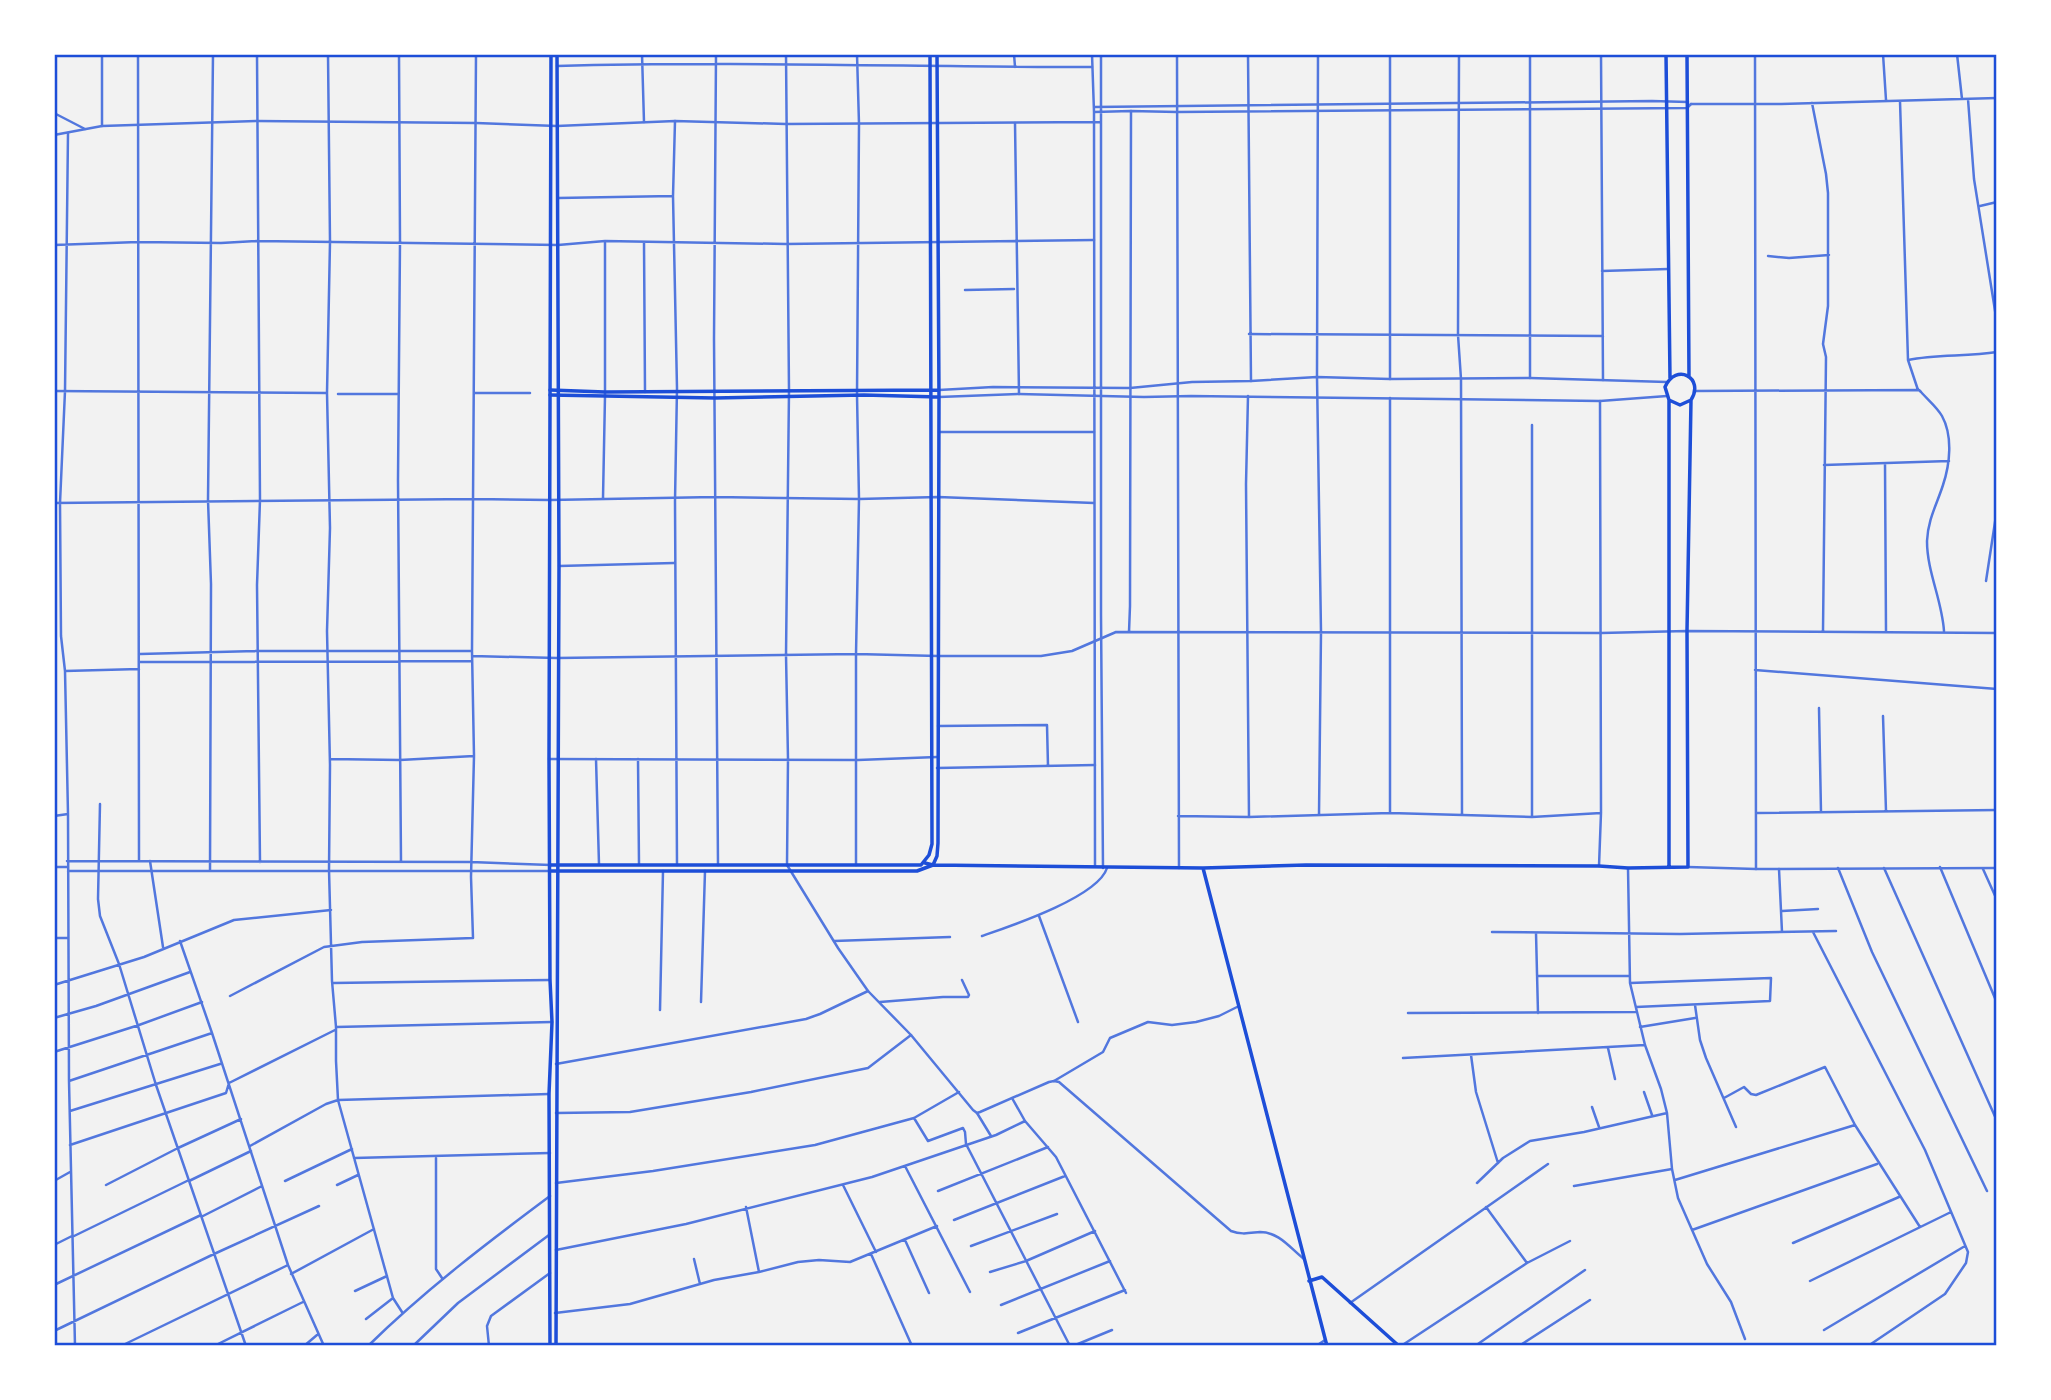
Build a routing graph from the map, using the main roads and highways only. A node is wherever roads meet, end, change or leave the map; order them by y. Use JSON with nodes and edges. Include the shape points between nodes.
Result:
{"nodes":[{"id":1,"x":551,"y":54,"type":"edge"},
{"id":2,"x":557,"y":54,"type":"edge"},
{"id":3,"x":930,"y":54,"type":"edge"},
{"id":4,"x":937,"y":54,"type":"edge"},
{"id":5,"x":1666,"y":54,"type":"edge"},
{"id":6,"x":1687,"y":54,"type":"edge"},
{"id":7,"x":1689,"y":377,"type":"junction"},
{"id":8,"x":1668,"y":380,"type":"junction"},
{"id":9,"x":550,"y":390,"type":"junction"},
{"id":10,"x":939,"y":390,"type":"junction"},
{"id":11,"x":931,"y":391,"type":"junction"},
{"id":12,"x":558,"y":392,"type":"junction"},
{"id":13,"x":645,"y":393,"type":"junction"},
{"id":14,"x":550,"y":396,"type":"junction"},
{"id":15,"x":931,"y":397,"type":"junction"},
{"id":16,"x":939,"y":397,"type":"junction"},
{"id":17,"x":1668,"y":398,"type":"junction"},
{"id":18,"x":1691,"y":400,"type":"junction"},
{"id":19,"x":925,"y":863,"type":"junction"},
{"id":20,"x":551,"y":864,"type":"junction"},
{"id":21,"x":558,"y":864,"type":"junction"},
{"id":22,"x":933,"y":865,"type":"junction"},
{"id":23,"x":1669,"y":867,"type":"junction"},
{"id":24,"x":1203,"y":868,"type":"junction"},
{"id":25,"x":550,"y":871,"type":"junction"},
{"id":26,"x":558,"y":871,"type":"junction"},
{"id":27,"x":1310,"y":1280,"type":"junction"},
{"id":28,"x":550,"y":1346,"type":"edge"},
{"id":29,"x":556,"y":1346,"type":"edge"},
{"id":30,"x":1327,"y":1346,"type":"edge"},
{"id":31,"x":1400,"y":1346,"type":"edge"}],
"edges":[{"from":1,"to":9,"type":"main road"},
{"from":2,"to":12,"type":"main road"},
{"from":3,"to":11,"type":"main road"},
{"from":4,"to":10,"type":"main road"},
{"from":5,"to":8,"type":"main road"},
{"from":6,"to":7,"type":"main road"},
{"from":7,"to":8,"type":"main road","via":[[1679,374]]},
{"from":7,"to":18,"type":"main road","via":[[1695,386]]},
{"from":8,"to":17,"type":"main road"},
{"from":9,"to":12,"type":"main road"},
{"from":9,"to":14,"type":"main road"},
{"from":10,"to":11,"type":"main road"},
{"from":10,"to":16,"type":"main road"},
{"from":11,"to":13,"type":"main road"},
{"from":11,"to":15,"type":"main road"},
{"from":12,"to":13,"type":"main road"},
{"from":12,"to":14,"type":"main road"},
{"from":12,"to":21,"type":"main road"},
{"from":13,"to":15,"type":"main road","via":[[715,398]]},
{"from":14,"to":20,"type":"main road"},
{"from":15,"to":16,"type":"main road"},
{"from":15,"to":19,"type":"main road","via":[[932,844]]},
{"from":16,"to":22,"type":"main road","via":[[938,843]]},
{"from":17,"to":18,"type":"main road","via":[[1680,405]]},
{"from":17,"to":23,"type":"main road"},
{"from":18,"to":23,"type":"main road","via":[[1688,867]]},
{"from":19,"to":21,"type":"main road"},
{"from":19,"to":22,"type":"main road"},
{"from":20,"to":21,"type":"main road"},
{"from":20,"to":25,"type":"main road"},
{"from":21,"to":26,"type":"main road"},
{"from":22,"to":24,"type":"main road"},
{"from":22,"to":26,"type":"main road","via":[[917,871]]},
{"from":23,"to":24,"type":"main road"},
{"from":24,"to":27,"type":"main road"},
{"from":25,"to":26,"type":"main road"},
{"from":25,"to":28,"type":"main road"},
{"from":26,"to":29,"type":"main road"},
{"from":27,"to":30,"type":"main road"},
{"from":27,"to":31,"type":"main road","via":[[1322,1277]]}]}
